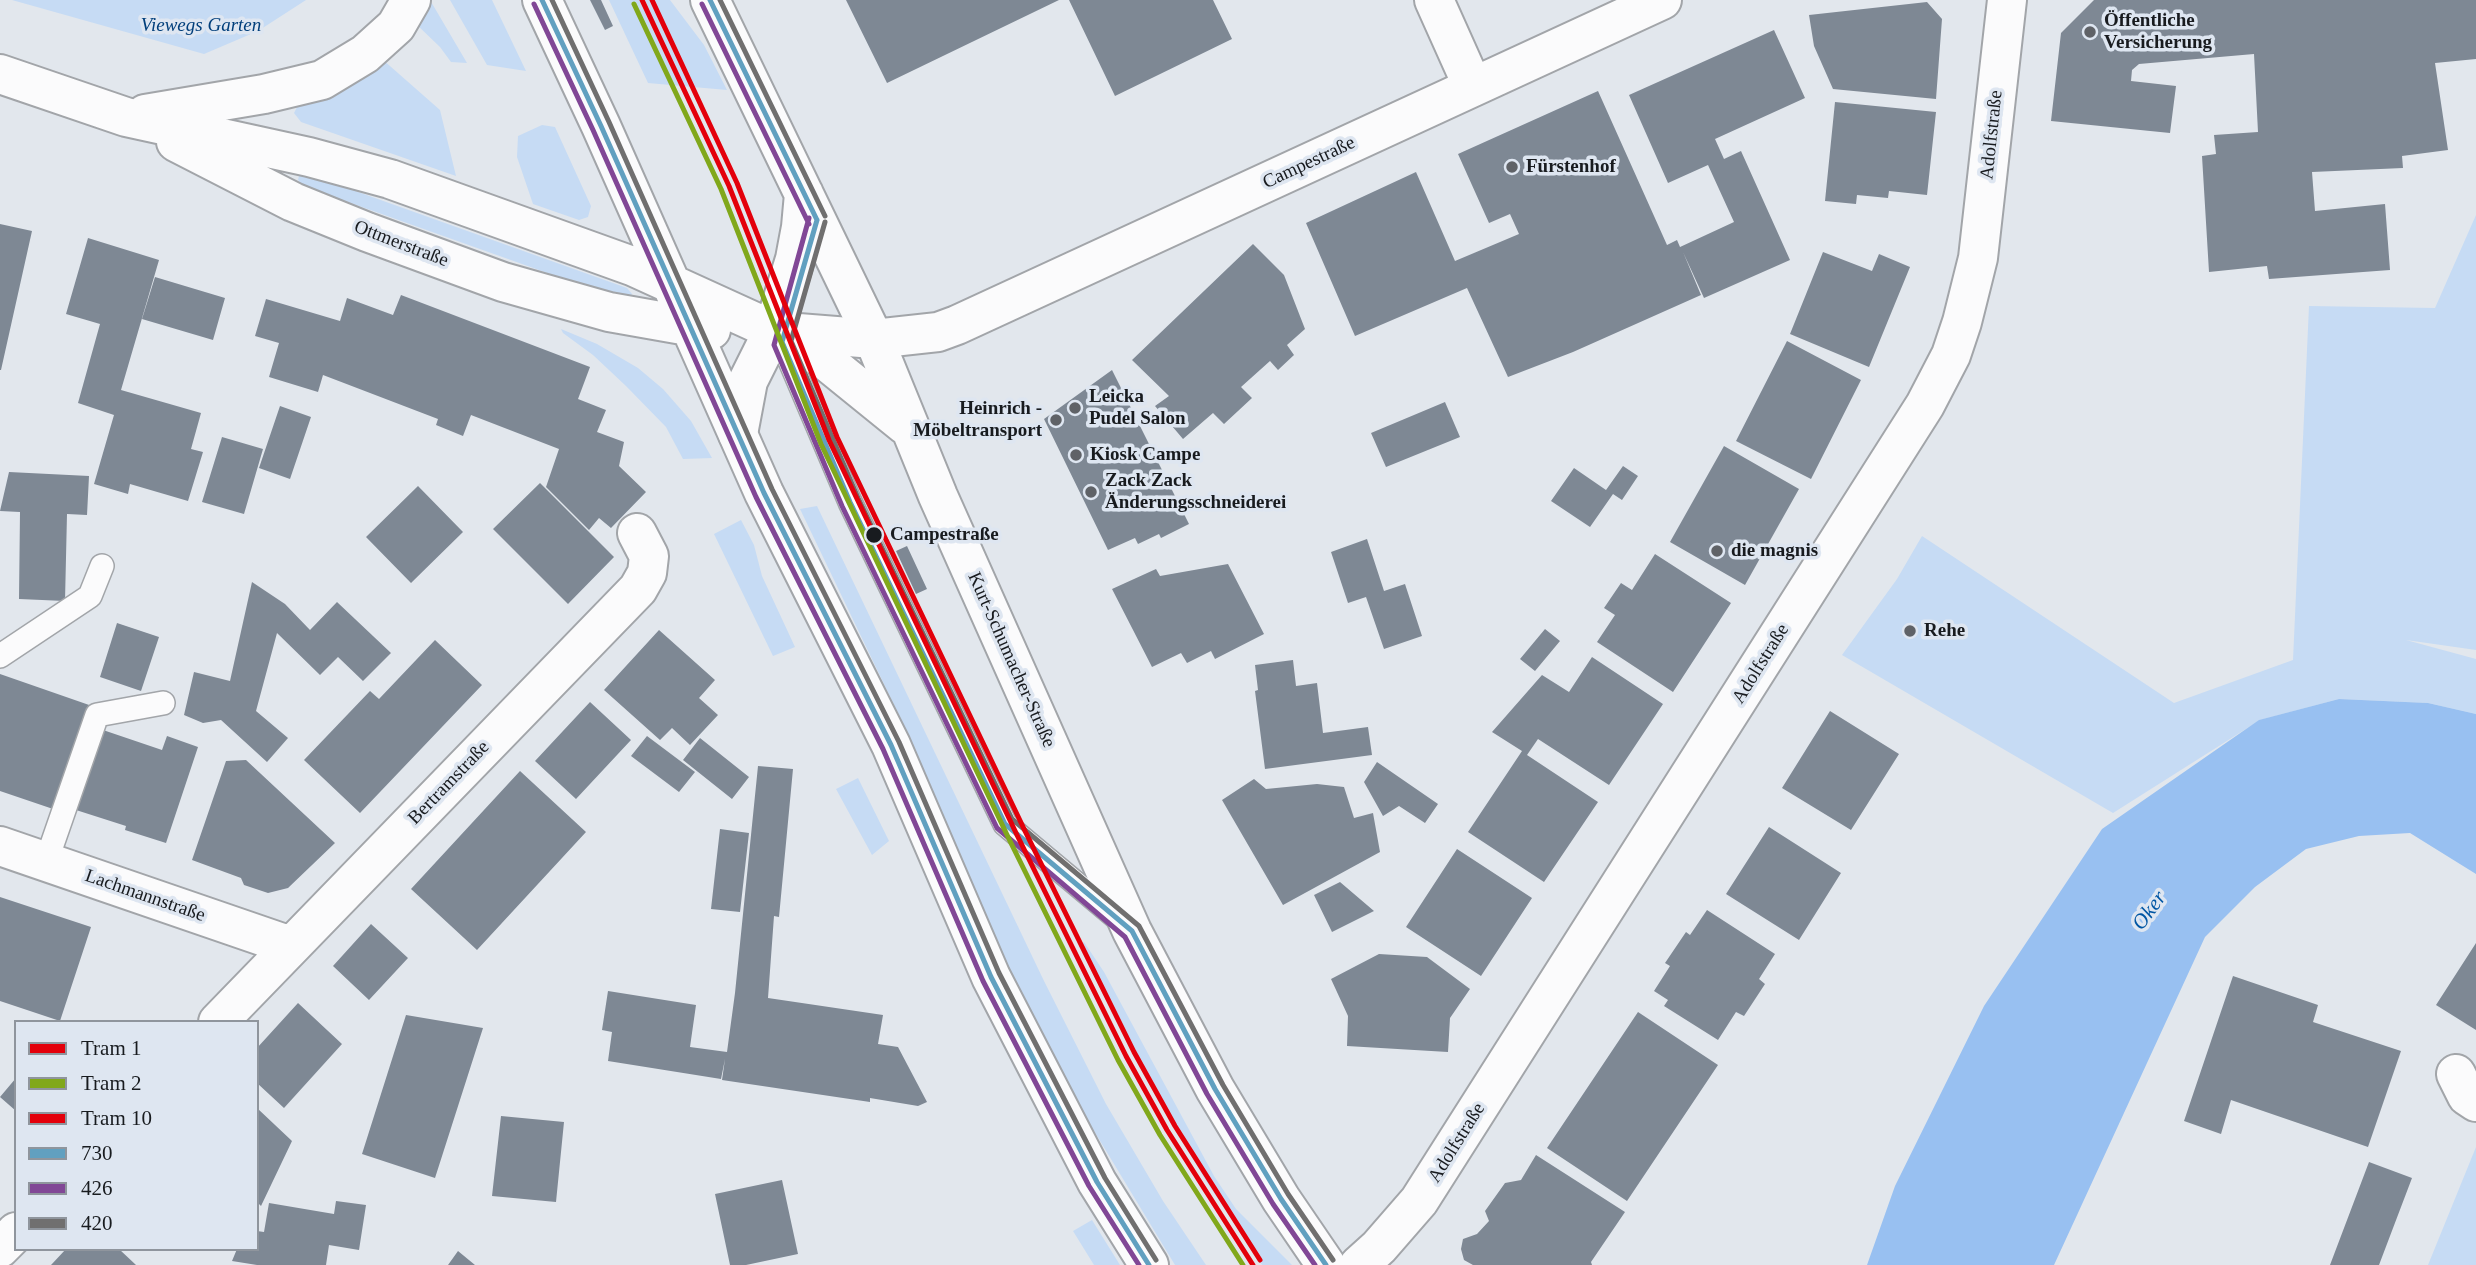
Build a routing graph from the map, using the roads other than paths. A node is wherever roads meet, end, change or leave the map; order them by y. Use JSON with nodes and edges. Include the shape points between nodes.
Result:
{"nodes":[{"id":1,"x":411,"y":0,"type":"edge"},
{"id":2,"x":542,"y":0,"type":"edge"},
{"id":3,"x":710,"y":0,"type":"edge"},
{"id":4,"x":1434,"y":0,"type":"edge"},
{"id":5,"x":1662,"y":0,"type":"edge"},
{"id":6,"x":2007,"y":0,"type":"edge"},
{"id":7,"x":0,"y":74,"type":"edge"},
{"id":8,"x":1473,"y":87,"type":"junction"},
{"id":9,"x":126,"y":117,"type":"junction"},
{"id":10,"x":811,"y":207,"type":"junction"},
{"id":11,"x":671,"y":284,"type":"junction"},
{"id":12,"x":692,"y":328,"type":"junction"},
{"id":13,"x":781,"y":333,"type":"junction"},
{"id":14,"x":874,"y":339,"type":"junction"},
{"id":15,"x":909,"y":429,"type":"junction"},
{"id":16,"x":738,"y":434,"type":"junction"},
{"id":17,"x":637,"y":533,"type":"dead end"},
{"id":18,"x":102,"y":566,"type":"dead end"},
{"id":19,"x":0,"y":656,"type":"edge"},
{"id":20,"x":163,"y":703,"type":"dead end"},
{"id":21,"x":0,"y":846,"type":"edge"},
{"id":22,"x":46,"y":862,"type":"junction"},
{"id":23,"x":1132,"y":931,"type":"junction"},
{"id":24,"x":291,"y":946,"type":"junction"},
{"id":25,"x":220,"y":1020,"type":"edge"},
{"id":26,"x":14,"y":1234,"type":"edge"},
{"id":27,"x":0,"y":1248,"type":"edge"},
{"id":28,"x":1149,"y":1265,"type":"edge"},
{"id":29,"x":1326,"y":1265,"type":"edge"},
{"id":30,"x":1360,"y":1265,"type":"edge"}],
"edges":[{"from":1,"to":9,"type":"street","via":[[396,26],[345,68],[322,80]]},
{"from":2,"to":11,"type":"street"},
{"from":3,"to":10,"type":"street","name":"Kurt-Schumacher-Straße"},
{"from":4,"to":8,"type":"street"},
{"from":5,"to":8,"type":"street","name":"Campestraße"},
{"from":6,"to":30,"type":"street","name":"Adolfstraße","via":[[1978,258],[1951,355],[1932,392],[1419,1201]]},
{"from":7,"to":9,"type":"street","name":"Ottmerstraße"},
{"from":8,"to":14,"type":"street","name":"Campestraße","via":[[970,320],[938,332]]},
{"from":9,"to":11,"type":"street","name":"Ottmerstraße","via":[[390,178]]},
{"from":9,"to":12,"type":"street","name":"Ottmerstraße","via":[[293,202],[367,232],[542,294]]},
{"from":10,"to":13,"type":"street","via":[[801,227]]},
{"from":10,"to":14,"type":"street","name":"Kurt-Schumacher-Straße"},
{"from":11,"to":12,"type":"street"},
{"from":11,"to":13,"type":"street","name":"Ottmerstraße"},
{"from":12,"to":13,"type":"street","name":"Ottmerstraße"},
{"from":12,"to":16,"type":"street"},
{"from":13,"to":14,"type":"street","name":"Campestraße"},
{"from":13,"to":15,"type":"street","via":[[826,361]]},
{"from":13,"to":16,"type":"street","via":[[748,381]]},
{"from":13,"to":23,"type":"lane","via":[[845,491],[1005,824]]},
{"from":14,"to":15,"type":"street","name":"Kurt-Schumacher-Straße"},
{"from":15,"to":23,"type":"street","name":"Kurt-Schumacher-Straße"},
{"from":16,"to":28,"type":"street","via":[[891,745],[990,977],[1097,1182]]},
{"from":17,"to":24,"type":"street","name":"Bertramstraße","via":[[649,556],[638,589]]},
{"from":18,"to":19,"type":"lane","via":[[90,596]]},
{"from":20,"to":22,"type":"lane","via":[[97,715]]},
{"from":21,"to":22,"type":"street","name":"Lachmannstraße"},
{"from":22,"to":24,"type":"street","name":"Lachmannstraße"},
{"from":23,"to":29,"type":"street","name":"Kurt-Schumacher-Straße","via":[[1215,1089]]},
{"from":24,"to":25,"type":"street","name":"Bertramstraße"},
{"from":26,"to":27,"type":"street"}]}
